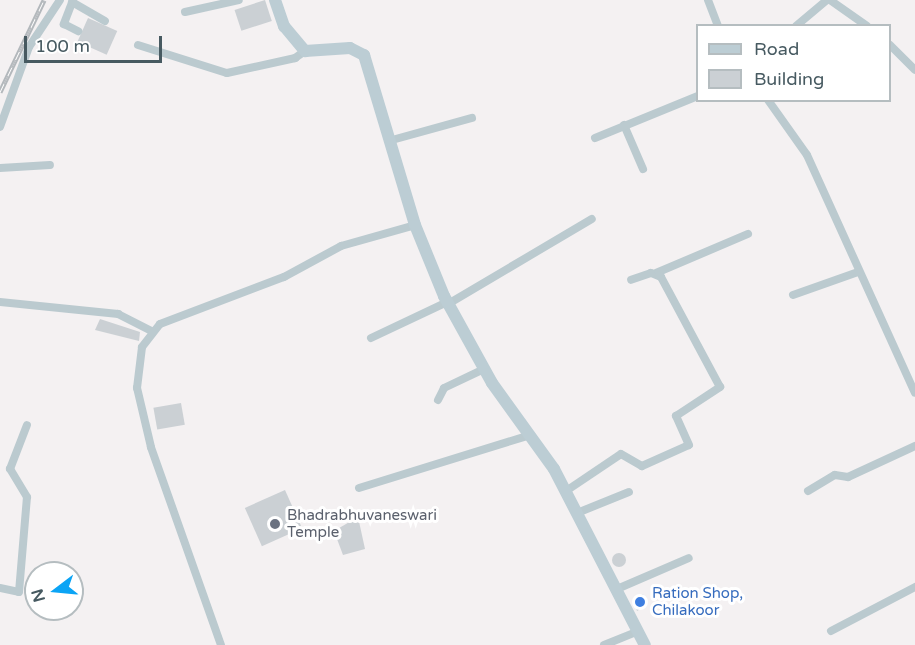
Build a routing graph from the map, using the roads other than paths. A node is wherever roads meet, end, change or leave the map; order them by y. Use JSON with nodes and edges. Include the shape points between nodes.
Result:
{"nodes":[{"id":1,"x":60,"y":0,"type":"edge"},
{"id":2,"x":239,"y":0,"type":"edge"},
{"id":3,"x":275,"y":0,"type":"edge"},
{"id":4,"x":708,"y":0,"type":"edge"},
{"id":5,"x":829,"y":0,"type":"edge"},
{"id":6,"x":72,"y":1,"type":"edge"},
{"id":7,"x":185,"y":12,"type":"dead end"},
{"id":8,"x":105,"y":21,"type":"dead end"},
{"id":9,"x":717,"y":24,"type":"edge"},
{"id":10,"x":799,"y":24,"type":"edge"},
{"id":11,"x":864,"y":24,"type":"edge"},
{"id":12,"x":78,"y":31,"type":"dead end"},
{"id":13,"x":138,"y":45,"type":"dead end"},
{"id":14,"x":891,"y":46,"type":"edge"},
{"id":15,"x":305,"y":51,"type":"junction"},
{"id":16,"x":915,"y":70,"type":"edge"},
{"id":17,"x":696,"y":97,"type":"edge"},
{"id":18,"x":769,"y":102,"type":"edge"},
{"id":19,"x":472,"y":118,"type":"dead end"},
{"id":20,"x":624,"y":125,"type":"junction"},
{"id":21,"x":0,"y":127,"type":"edge"},
{"id":22,"x":595,"y":138,"type":"dead end"},
{"id":23,"x":392,"y":140,"type":"junction"},
{"id":24,"x":50,"y":165,"type":"dead end"},
{"id":25,"x":0,"y":168,"type":"edge"},
{"id":26,"x":643,"y":169,"type":"dead end"},
{"id":27,"x":592,"y":219,"type":"dead end"},
{"id":28,"x":415,"y":225,"type":"junction"},
{"id":29,"x":748,"y":234,"type":"dead end"},
{"id":30,"x":858,"y":272,"type":"junction"},
{"id":31,"x":656,"y":273,"type":"junction"},
{"id":32,"x":632,"y":280,"type":"dead end"},
{"id":33,"x":793,"y":295,"type":"dead end"},
{"id":34,"x":0,"y":302,"type":"edge"},
{"id":35,"x":448,"y":303,"type":"junction"},
{"id":36,"x":151,"y":331,"type":"junction"},
{"id":37,"x":371,"y":338,"type":"dead end"},
{"id":38,"x":484,"y":369,"type":"junction"},
{"id":39,"x":915,"y":393,"type":"edge"},
{"id":40,"x":438,"y":400,"type":"dead end"},
{"id":41,"x":27,"y":424,"type":"dead end"},
{"id":42,"x":530,"y":435,"type":"junction"},
{"id":43,"x":915,"y":446,"type":"edge"},
{"id":44,"x":359,"y":488,"type":"dead end"},
{"id":45,"x":566,"y":491,"type":"junction"},
{"id":46,"x":629,"y":492,"type":"dead end"},
{"id":47,"x":808,"y":492,"type":"dead end"},
{"id":48,"x":577,"y":513,"type":"junction"},
{"id":49,"x":689,"y":558,"type":"dead end"},
{"id":50,"x":915,"y":587,"type":"edge"},
{"id":51,"x":0,"y":588,"type":"edge"},
{"id":52,"x":617,"y":589,"type":"junction"},
{"id":53,"x":638,"y":631,"type":"junction"},
{"id":54,"x":831,"y":631,"type":"dead end"},
{"id":55,"x":221,"y":645,"type":"edge"},
{"id":56,"x":604,"y":645,"type":"edge"},
{"id":57,"x":645,"y":645,"type":"edge"}],
"edges":[{"from":1,"to":21,"type":"street","via":[[29,47]]},
{"from":2,"to":7,"type":"street"},
{"from":3,"to":15,"type":"main road","via":[[284,26]]},
{"from":4,"to":9,"type":"street"},
{"from":5,"to":10,"type":"street"},
{"from":5,"to":11,"type":"street"},
{"from":6,"to":8,"type":"street"},
{"from":6,"to":12,"type":"street","via":[[64,24]]},
{"from":13,"to":15,"type":"street","via":[[227,73],[295,58]]},
{"from":14,"to":16,"type":"street"},
{"from":15,"to":23,"type":"main road","via":[[350,48],[364,55]]},
{"from":17,"to":20,"type":"street"},
{"from":18,"to":30,"type":"street","via":[[807,155]]},
{"from":19,"to":23,"type":"street"},
{"from":20,"to":22,"type":"street"},
{"from":20,"to":26,"type":"street"},
{"from":23,"to":28,"type":"main road"},
{"from":24,"to":25,"type":"street"},
{"from":27,"to":35,"type":"street"},
{"from":28,"to":35,"type":"main road"},
{"from":28,"to":36,"type":"street","via":[[340,246],[284,277]]},
{"from":29,"to":31,"type":"street"},
{"from":30,"to":33,"type":"street"},
{"from":30,"to":39,"type":"street"},
{"from":31,"to":32,"type":"street"},
{"from":31,"to":45,"type":"street","via":[[720,387],[676,415],[690,445],[642,466],[621,454]]},
{"from":34,"to":36,"type":"street","via":[[118,314]]},
{"from":35,"to":37,"type":"street"},
{"from":35,"to":38,"type":"main road"},
{"from":36,"to":55,"type":"street","via":[[140,361],[140,401],[164,496],[180,521]]},
{"from":38,"to":40,"type":"street","via":[[444,388]]},
{"from":38,"to":42,"type":"main road"},
{"from":41,"to":51,"type":"street","via":[[10,469],[27,497],[19,592]]},
{"from":42,"to":44,"type":"street"},
{"from":42,"to":45,"type":"main road"},
{"from":43,"to":47,"type":"street","via":[[848,477],[835,475]]},
{"from":45,"to":48,"type":"main road"},
{"from":46,"to":48,"type":"street"},
{"from":48,"to":52,"type":"main road"},
{"from":49,"to":52,"type":"street"},
{"from":50,"to":54,"type":"street"},
{"from":52,"to":53,"type":"main road"},
{"from":53,"to":56,"type":"street"},
{"from":53,"to":57,"type":"main road"}]}
